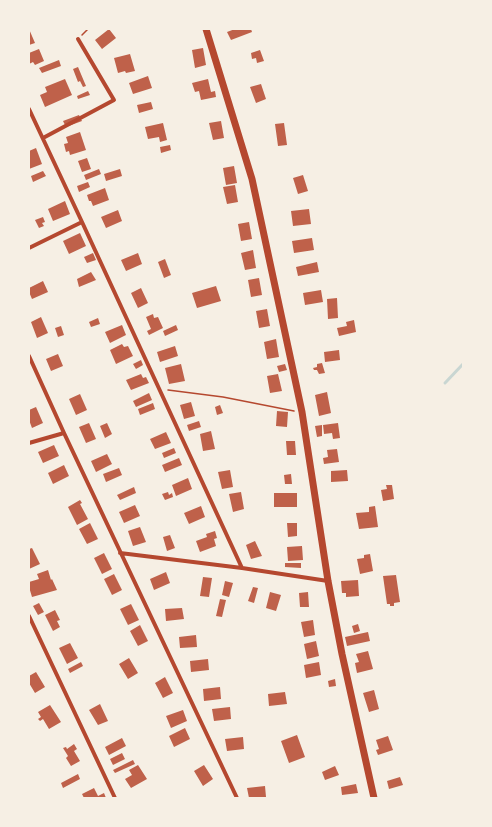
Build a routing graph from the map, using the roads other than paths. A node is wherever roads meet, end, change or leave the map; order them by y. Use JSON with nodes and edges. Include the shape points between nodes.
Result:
{"nodes":[{"id":1,"x":206,"y":29,"type":"edge"},
{"id":2,"x":78,"y":39,"type":"dead end"},
{"id":3,"x":29,"y":110,"type":"edge"},
{"id":4,"x":43,"y":138,"type":"junction"},
{"id":5,"x":82,"y":222,"type":"junction"},
{"id":6,"x":29,"y":248,"type":"edge"},
{"id":7,"x":29,"y":356,"type":"edge"},
{"id":8,"x":64,"y":433,"type":"junction"},
{"id":9,"x":29,"y":443,"type":"edge"},
{"id":10,"x":120,"y":553,"type":"junction"},
{"id":11,"x":242,"y":568,"type":"junction"},
{"id":12,"x":328,"y":581,"type":"junction"},
{"id":13,"x":29,"y":616,"type":"edge"},
{"id":14,"x":115,"y":798,"type":"edge"},
{"id":15,"x":236,"y":798,"type":"edge"},
{"id":16,"x":374,"y":798,"type":"edge"}],
"edges":[{"from":1,"to":12,"type":"main road","via":[[252,179],[302,412]]},
{"from":2,"to":4,"type":"street","via":[[114,100]]},
{"from":3,"to":4,"type":"street"},
{"from":4,"to":5,"type":"street"},
{"from":5,"to":6,"type":"street"},
{"from":5,"to":11,"type":"street"},
{"from":7,"to":8,"type":"street"},
{"from":8,"to":9,"type":"street"},
{"from":8,"to":10,"type":"street"},
{"from":10,"to":11,"type":"street"},
{"from":10,"to":15,"type":"street"},
{"from":11,"to":12,"type":"street"},
{"from":12,"to":16,"type":"main road"},
{"from":13,"to":14,"type":"street"}]}
